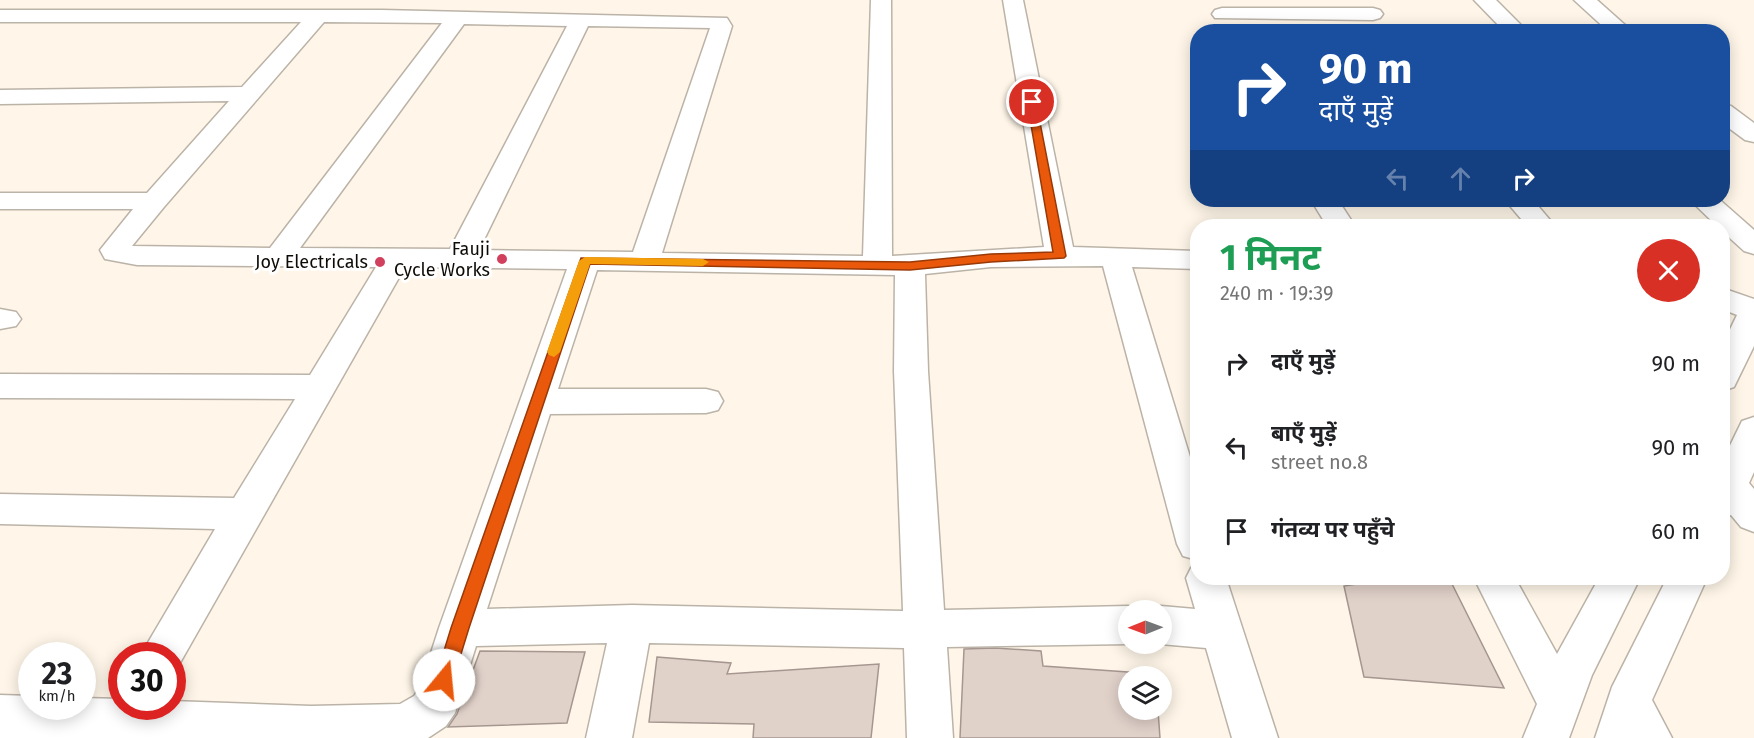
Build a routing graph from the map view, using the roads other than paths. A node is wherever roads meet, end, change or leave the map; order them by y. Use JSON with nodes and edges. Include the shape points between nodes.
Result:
{"nodes":[{"id":1,"x":396,"y":0,"type":"edge"},
{"id":2,"x":881,"y":0,"type":"edge"},
{"id":3,"x":1013,"y":0,"type":"edge"},
{"id":4,"x":1484,"y":0,"type":"edge"},
{"id":5,"x":1584,"y":0,"type":"edge"},
{"id":6,"x":1368,"y":7,"type":"edge"},
{"id":7,"x":509,"y":9,"type":"edge"},
{"id":8,"x":639,"y":9,"type":"edge"},
{"id":9,"x":1223,"y":15,"type":"edge"},
{"id":10,"x":0,"y":16,"type":"edge"},
{"id":11,"x":318,"y":16,"type":"junction"},
{"id":12,"x":382,"y":16,"type":"junction"},
{"id":13,"x":458,"y":17,"type":"junction"},
{"id":14,"x":581,"y":19,"type":"junction"},
{"id":15,"x":1381,"y":24,"type":"edge"},
{"id":16,"x":1510,"y":24,"type":"edge"},
{"id":17,"x":1613,"y":24,"type":"edge"},
{"id":18,"x":249,"y":94,"type":"junction"},
{"id":19,"x":0,"y":97,"type":"edge"},
{"id":20,"x":1730,"y":117,"type":"edge"},
{"id":21,"x":1754,"y":135,"type":"edge"},
{"id":22,"x":0,"y":201,"type":"edge"},
{"id":23,"x":154,"y":201,"type":"junction"},
{"id":24,"x":1526,"y":207,"type":"edge"},
{"id":25,"x":1712,"y":207,"type":"edge"},
{"id":26,"x":1535,"y":219,"type":"edge"},
{"id":27,"x":1726,"y":219,"type":"edge"},
{"id":28,"x":1730,"y":223,"type":"edge"},
{"id":29,"x":1754,"y":244,"type":"edge"},
{"id":30,"x":1060,"y":256,"type":"junction"},
{"id":31,"x":279,"y":258,"type":"junction"},
{"id":32,"x":1115,"y":258,"type":"junction"},
{"id":33,"x":459,"y":259,"type":"junction"},
{"id":34,"x":395,"y":260,"type":"junction"},
{"id":35,"x":1190,"y":260,"type":"edge"},
{"id":36,"x":585,"y":261,"type":"junction"},
{"id":37,"x":645,"y":261,"type":"junction"},
{"id":38,"x":894,"y":266,"type":"junction"},
{"id":39,"x":1730,"y":301,"type":"edge"},
{"id":40,"x":1754,"y":311,"type":"edge"},
{"id":41,"x":1730,"y":362,"type":"edge"},
{"id":42,"x":0,"y":386,"type":"edge"},
{"id":43,"x":321,"y":387,"type":"junction"},
{"id":44,"x":706,"y":401,"type":"dead end"},
{"id":45,"x":536,"y":402,"type":"junction"},
{"id":46,"x":1754,"y":430,"type":"edge"},
{"id":47,"x":1730,"y":486,"type":"edge"},
{"id":48,"x":1730,"y":498,"type":"edge"},
{"id":49,"x":0,"y":509,"type":"edge"},
{"id":50,"x":244,"y":514,"type":"junction"},
{"id":51,"x":1754,"y":516,"type":"edge"},
{"id":52,"x":1190,"y":520,"type":"edge"},
{"id":53,"x":1208,"y":585,"type":"edge"},
{"id":54,"x":1497,"y":585,"type":"edge"},
{"id":55,"x":1616,"y":585,"type":"edge"},
{"id":56,"x":1684,"y":585,"type":"edge"},
{"id":57,"x":632,"y":624,"type":"junction"},
{"id":58,"x":1118,"y":625,"type":"edge"},
{"id":59,"x":1172,"y":626,"type":"edge"},
{"id":60,"x":460,"y":628,"type":"junction"},
{"id":61,"x":926,"y":629,"type":"junction"},
{"id":62,"x":1221,"y":630,"type":"junction"},
{"id":63,"x":170,"y":642,"type":"edge"},
{"id":64,"x":0,"y":717,"type":"edge"},
{"id":65,"x":108,"y":718,"type":"edge"},
{"id":66,"x":178,"y":720,"type":"edge"},
{"id":67,"x":1553,"y":721,"type":"edge"},
{"id":68,"x":1632,"y":726,"type":"edge"},
{"id":69,"x":38,"y":728,"type":"edge"},
{"id":70,"x":309,"y":733,"type":"edge"},
{"id":71,"x":609,"y":738,"type":"edge"},
{"id":72,"x":930,"y":738,"type":"edge"},
{"id":73,"x":1255,"y":738,"type":"edge"}],
"edges":[{"from":1,"to":12,"type":"street"},
{"from":2,"to":38,"type":"street"},
{"from":3,"to":30,"type":"street"},
{"from":4,"to":16,"type":"street"},
{"from":5,"to":17,"type":"street"},
{"from":6,"to":9,"type":"street"},
{"from":6,"to":15,"type":"street"},
{"from":7,"to":13,"type":"street"},
{"from":7,"to":14,"type":"street"},
{"from":8,"to":14,"type":"street"},
{"from":8,"to":37,"type":"street","via":[[720,22],[721,26]]},
{"from":10,"to":11,"type":"street"},
{"from":11,"to":12,"type":"street"},
{"from":11,"to":18,"type":"street"},
{"from":12,"to":13,"type":"street"},
{"from":13,"to":31,"type":"street"},
{"from":14,"to":33,"type":"street"},
{"from":18,"to":19,"type":"street"},
{"from":18,"to":23,"type":"street"},
{"from":20,"to":21,"type":"street"},
{"from":22,"to":23,"type":"street"},
{"from":23,"to":31,"type":"street","via":[[115,247],[115,253]]},
{"from":24,"to":26,"type":"street"},
{"from":25,"to":27,"type":"street"},
{"from":28,"to":29,"type":"street"},
{"from":30,"to":32,"type":"street"},
{"from":30,"to":38,"type":"street"},
{"from":31,"to":34,"type":"street"},
{"from":32,"to":35,"type":"street"},
{"from":32,"to":52,"type":"street"},
{"from":33,"to":34,"type":"street"},
{"from":33,"to":36,"type":"street"},
{"from":34,"to":43,"type":"street"},
{"from":36,"to":37,"type":"street"},
{"from":36,"to":45,"type":"street"},
{"from":37,"to":38,"type":"street"},
{"from":38,"to":61,"type":"street","via":[[910,371]]},
{"from":39,"to":40,"type":"street"},
{"from":40,"to":41,"type":"street"},
{"from":42,"to":43,"type":"street"},
{"from":43,"to":50,"type":"street"},
{"from":44,"to":45,"type":"street"},
{"from":45,"to":60,"type":"street"},
{"from":46,"to":47,"type":"street"},
{"from":48,"to":51,"type":"street"},
{"from":49,"to":50,"type":"street"},
{"from":50,"to":63,"type":"street"},
{"from":53,"to":62,"type":"street"},
{"from":54,"to":67,"type":"street"},
{"from":55,"to":67,"type":"street","via":[[1572,669]]},
{"from":56,"to":68,"type":"street"},
{"from":57,"to":60,"type":"street"},
{"from":57,"to":61,"type":"street"},
{"from":57,"to":71,"type":"street"},
{"from":58,"to":61,"type":"street"},
{"from":59,"to":62,"type":"street"},
{"from":60,"to":70,"type":"street","via":[[439,698],[430,711],[406,726]]},
{"from":61,"to":72,"type":"street"},
{"from":62,"to":73,"type":"street"},
{"from":64,"to":69,"type":"street"},
{"from":65,"to":69,"type":"street"},
{"from":66,"to":70,"type":"street"}]}
